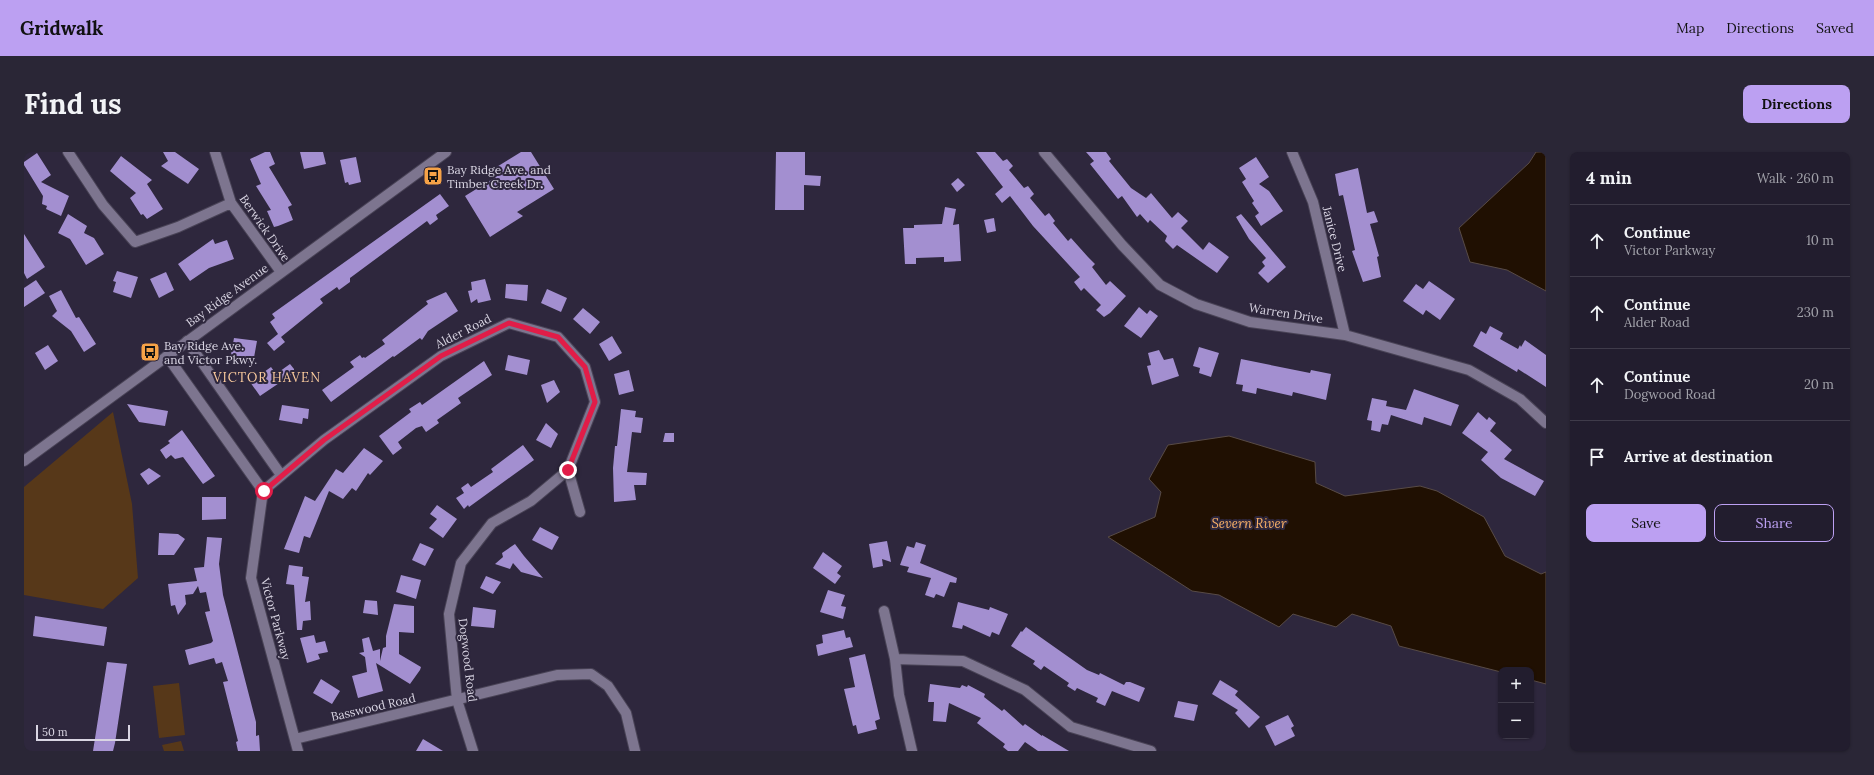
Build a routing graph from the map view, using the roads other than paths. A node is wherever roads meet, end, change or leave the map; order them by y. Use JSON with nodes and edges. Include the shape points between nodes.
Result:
{"nodes":[{"id":1,"x":68,"y":152,"type":"edge"},
{"id":2,"x":215,"y":152,"type":"edge"},
{"id":3,"x":446,"y":152,"type":"edge"},
{"id":4,"x":1044,"y":152,"type":"edge"},
{"id":5,"x":1292,"y":152,"type":"edge"},
{"id":6,"x":231,"y":203,"type":"junction"},
{"id":7,"x":281,"y":272,"type":"junction"},
{"id":8,"x":1345,"y":335,"type":"junction"},
{"id":9,"x":187,"y":341,"type":"junction"},
{"id":10,"x":167,"y":356,"type":"junction"},
{"id":11,"x":1546,"y":423,"type":"edge"},
{"id":12,"x":584,"y":435,"type":"joint"},
{"id":13,"x":24,"y":461,"type":"edge"},
{"id":14,"x":568,"y":470,"type":"junction"},
{"id":15,"x":281,"y":475,"type":"junction"},
{"id":16,"x":264,"y":491,"type":"junction"},
{"id":17,"x":580,"y":512,"type":"dead end"},
{"id":18,"x":884,"y":611,"type":"dead end"},
{"id":19,"x":895,"y":659,"type":"junction"},
{"id":20,"x":457,"y":700,"type":"junction"},
{"id":21,"x":295,"y":739,"type":"junction"},
{"id":22,"x":298,"y":751,"type":"edge"},
{"id":23,"x":473,"y":751,"type":"edge"},
{"id":24,"x":635,"y":751,"type":"edge"},
{"id":25,"x":912,"y":751,"type":"edge"},
{"id":26,"x":1151,"y":751,"type":"edge"}],
"edges":[{"from":1,"to":6,"type":"street","via":[[103,205],[135,242]]},
{"from":2,"to":6,"type":"street","name":"Berwick Drive"},
{"from":3,"to":7,"type":"street","name":"Bay Ridge Avenue"},
{"from":4,"to":8,"type":"street","name":"Warren Drive","via":[[1122,245],[1160,285],[1196,304],[1250,322]]},
{"from":5,"to":8,"type":"street","name":"Janice Drive","via":[[1313,202]]},
{"from":6,"to":7,"type":"street","name":"Berwick Drive"},
{"from":7,"to":9,"type":"street","name":"Bay Ridge Avenue"},
{"from":8,"to":11,"type":"street","name":"Warren Drive","via":[[1469,370],[1520,399]]},
{"from":9,"to":10,"type":"street","name":"Bay Ridge Avenue"},
{"from":9,"to":15,"type":"street"},
{"from":10,"to":13,"type":"street","name":"Bay Ridge Avenue"},
{"from":10,"to":16,"type":"street"},
{"from":12,"to":14,"type":"street","name":"Dogwood Road"},
{"from":12,"to":15,"type":"street","name":"Alder Road","via":[[595,402],[585,367],[558,337],[509,323],[441,356],[324,440]]},
{"from":14,"to":17,"type":"street"},
{"from":14,"to":20,"type":"street","name":"Dogwood Road","via":[[531,501],[492,523],[461,563],[449,614]]},
{"from":15,"to":16,"type":"street"},
{"from":16,"to":21,"type":"street","name":"Victor Parkway","via":[[251,578]]},
{"from":18,"to":19,"type":"street"},
{"from":19,"to":25,"type":"street","via":[[899,695]]},
{"from":19,"to":26,"type":"street","via":[[963,661],[1025,690],[1071,727]]},
{"from":20,"to":21,"type":"street","name":"Basswood Road"},
{"from":20,"to":23,"type":"street","name":"Dogwood Road"},
{"from":20,"to":24,"type":"street","name":"Basswood Road","via":[[557,675],[591,674],[608,686],[626,713]]},
{"from":21,"to":22,"type":"street","name":"Victor Parkway"}]}
